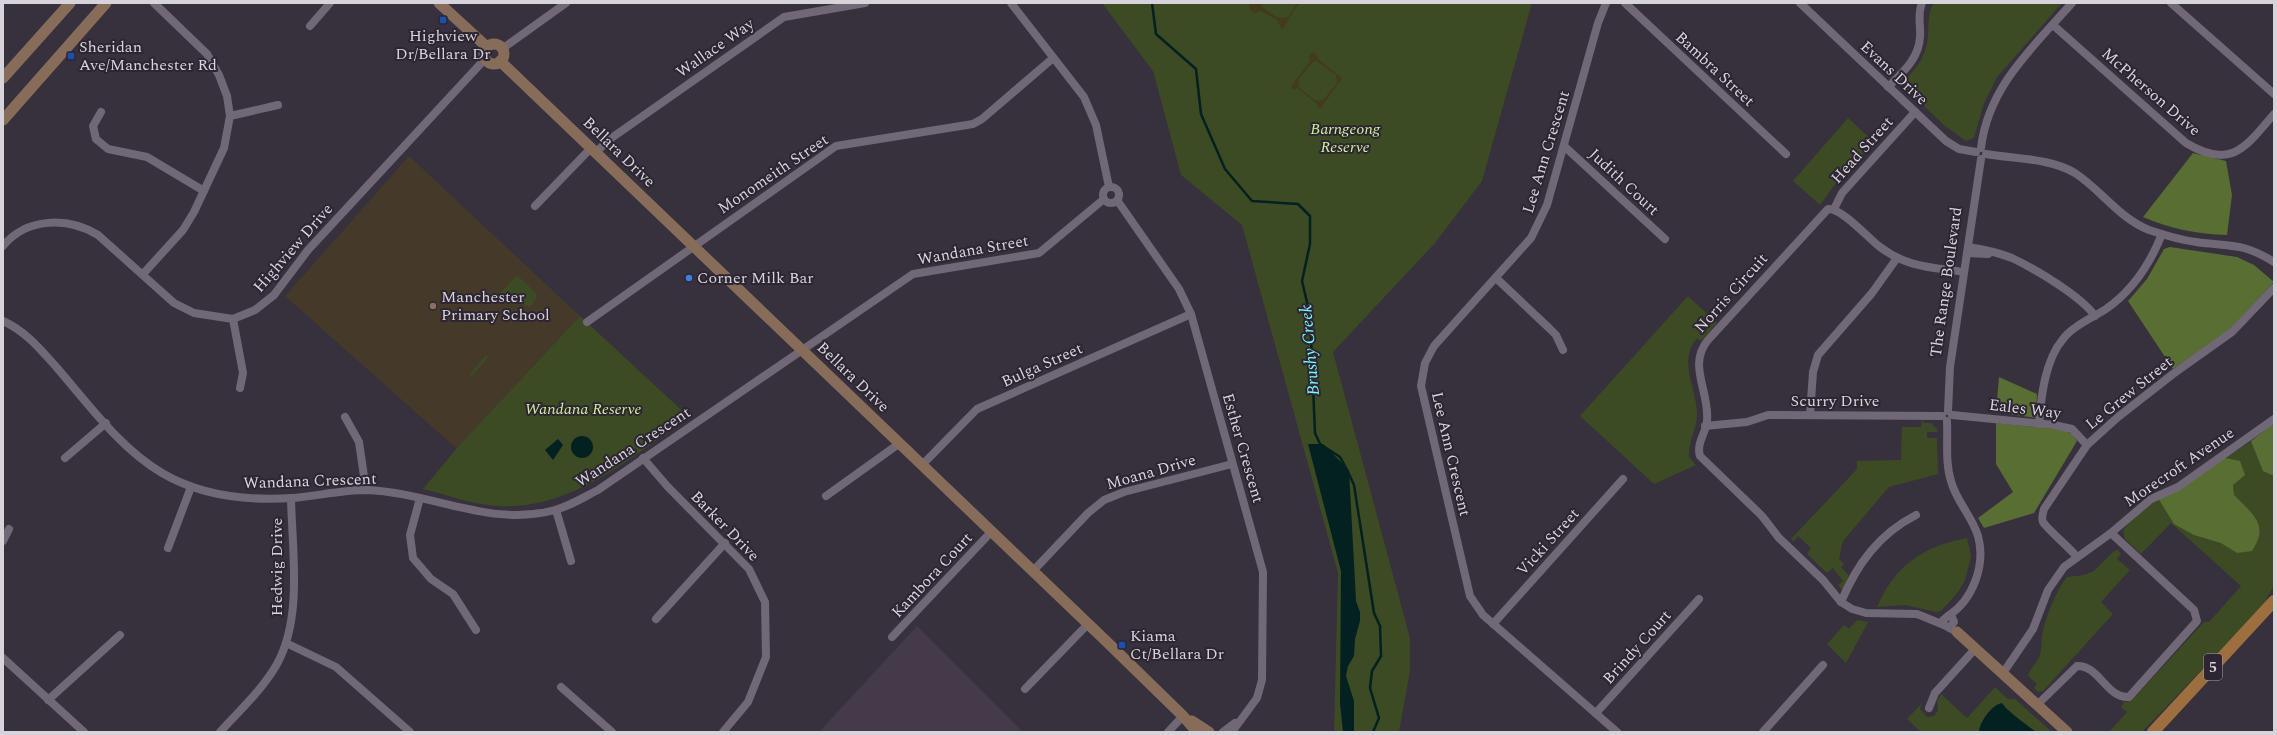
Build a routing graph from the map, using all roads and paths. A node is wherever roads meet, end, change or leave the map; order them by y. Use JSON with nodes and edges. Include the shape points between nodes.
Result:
{"nodes":[{"id":1,"x":70,"y":3,"type":"edge"},
{"id":2,"x":106,"y":3,"type":"edge"},
{"id":3,"x":154,"y":3,"type":"edge"},
{"id":4,"x":330,"y":3,"type":"edge"},
{"id":5,"x":439,"y":3,"type":"edge"},
{"id":6,"x":566,"y":3,"type":"edge"},
{"id":7,"x":865,"y":3,"type":"edge"},
{"id":8,"x":1011,"y":3,"type":"edge"},
{"id":9,"x":1601,"y":3,"type":"edge"},
{"id":10,"x":1606,"y":3,"type":"edge"},
{"id":11,"x":1625,"y":3,"type":"edge"},
{"id":12,"x":1800,"y":3,"type":"edge"},
{"id":13,"x":1922,"y":3,"type":"edge"},
{"id":14,"x":2072,"y":3,"type":"edge"},
{"id":15,"x":2171,"y":3,"type":"edge"},
{"id":16,"x":1598,"y":23,"type":"junction"},
{"id":17,"x":2053,"y":25,"type":"junction"},
{"id":18,"x":310,"y":26,"type":"dead end"},
{"id":19,"x":487,"y":47,"type":"junction"},
{"id":20,"x":502,"y":49,"type":"junction"},
{"id":21,"x":1052,"y":58,"type":"junction"},
{"id":22,"x":485,"y":59,"type":"junction"},
{"id":23,"x":500,"y":61,"type":"junction"},
{"id":24,"x":3,"y":78,"type":"edge"},
{"id":25,"x":1888,"y":87,"type":"junction"},
{"id":26,"x":2274,"y":94,"type":"edge"},
{"id":27,"x":278,"y":105,"type":"dead end"},
{"id":28,"x":101,"y":112,"type":"dead end"},
{"id":29,"x":1915,"y":112,"type":"junction"},
{"id":30,"x":2274,"y":114,"type":"edge"},
{"id":31,"x":230,"y":116,"type":"junction"},
{"id":32,"x":3,"y":120,"type":"edge"},
{"id":33,"x":1564,"y":146,"type":"junction"},
{"id":34,"x":594,"y":150,"type":"junction"},
{"id":35,"x":1981,"y":153,"type":"junction"},
{"id":36,"x":1786,"y":154,"type":"dead end"},
{"id":37,"x":1109,"y":187,"type":"junction"},
{"id":38,"x":204,"y":191,"type":"junction"},
{"id":39,"x":1104,"y":199,"type":"junction"},
{"id":40,"x":1117,"y":200,"type":"junction"},
{"id":41,"x":535,"y":206,"type":"dead end"},
{"id":42,"x":1834,"y":209,"type":"junction"},
{"id":43,"x":2162,"y":234,"type":"junction"},
{"id":44,"x":1665,"y":239,"type":"dead end"},
{"id":45,"x":694,"y":245,"type":"junction"},
{"id":46,"x":3,"y":246,"type":"edge"},
{"id":47,"x":1968,"y":250,"type":"junction"},
{"id":48,"x":1894,"y":256,"type":"junction"},
{"id":49,"x":2274,"y":262,"type":"edge"},
{"id":50,"x":143,"y":274,"type":"junction"},
{"id":51,"x":1964,"y":274,"type":"junction"},
{"id":52,"x":1496,"y":278,"type":"junction"},
{"id":53,"x":2274,"y":288,"type":"edge"},
{"id":54,"x":1191,"y":314,"type":"junction"},
{"id":55,"x":2095,"y":316,"type":"junction"},
{"id":56,"x":233,"y":319,"type":"junction"},
{"id":57,"x":3,"y":321,"type":"edge"},
{"id":58,"x":587,"y":322,"type":"dead end"},
{"id":59,"x":802,"y":350,"type":"junction"},
{"id":60,"x":1563,"y":350,"type":"dead end"},
{"id":61,"x":240,"y":388,"type":"dead end"},
{"id":62,"x":1813,"y":415,"type":"junction"},
{"id":63,"x":345,"y":416,"type":"dead end"},
{"id":64,"x":1947,"y":416,"type":"junction"},
{"id":65,"x":2274,"y":419,"type":"edge"},
{"id":66,"x":106,"y":423,"type":"junction"},
{"id":67,"x":1706,"y":424,"type":"junction"},
{"id":68,"x":2039,"y":424,"type":"junction"},
{"id":69,"x":900,"y":443,"type":"junction"},
{"id":70,"x":2087,"y":445,"type":"junction"},
{"id":71,"x":65,"y":458,"type":"dead end"},
{"id":72,"x":643,"y":458,"type":"junction"},
{"id":73,"x":1232,"y":464,"type":"junction"},
{"id":74,"x":922,"y":465,"type":"junction"},
{"id":75,"x":1623,"y":479,"type":"dead end"},
{"id":76,"x":191,"y":487,"type":"junction"},
{"id":77,"x":366,"y":490,"type":"junction"},
{"id":78,"x":826,"y":496,"type":"dead end"},
{"id":79,"x":291,"y":498,"type":"junction"},
{"id":80,"x":420,"y":498,"type":"junction"},
{"id":81,"x":556,"y":510,"type":"junction"},
{"id":82,"x":1916,"y":515,"type":"dead end"},
{"id":83,"x":9,"y":529,"type":"dead end"},
{"id":84,"x":992,"y":531,"type":"junction"},
{"id":85,"x":2111,"y":534,"type":"junction"},
{"id":86,"x":3,"y":541,"type":"edge"},
{"id":87,"x":725,"y":543,"type":"junction"},
{"id":88,"x":168,"y":548,"type":"dead end"},
{"id":89,"x":2077,"y":557,"type":"junction"},
{"id":90,"x":571,"y":561,"type":"dead end"},
{"id":91,"x":1034,"y":571,"type":"junction"},
{"id":92,"x":1699,"y":599,"type":"dead end"},
{"id":93,"x":2274,"y":601,"type":"edge"},
{"id":94,"x":1841,"y":602,"type":"junction"},
{"id":95,"x":656,"y":619,"type":"dead end"},
{"id":96,"x":1951,"y":622,"type":"junction"},
{"id":97,"x":1088,"y":624,"type":"junction"},
{"id":98,"x":1493,"y":624,"type":"junction"},
{"id":99,"x":476,"y":630,"type":"dead end"},
{"id":100,"x":120,"y":635,"type":"dead end"},
{"id":101,"x":892,"y":637,"type":"dead end"},
{"id":102,"x":286,"y":643,"type":"junction"},
{"id":103,"x":1975,"y":648,"type":"junction"},
{"id":104,"x":3,"y":658,"type":"edge"},
{"id":105,"x":1823,"y":665,"type":"dead end"},
{"id":106,"x":2001,"y":672,"type":"junction"},
{"id":107,"x":561,"y":687,"type":"dead end"},
{"id":108,"x":1025,"y":690,"type":"dead end"},
{"id":109,"x":48,"y":700,"type":"junction"},
{"id":110,"x":2039,"y":707,"type":"junction"},
{"id":111,"x":1929,"y":708,"type":"dead end"},
{"id":112,"x":1596,"y":713,"type":"junction"},
{"id":113,"x":1183,"y":716,"type":"junction"},
{"id":114,"x":1241,"y":720,"type":"junction"},
{"id":115,"x":84,"y":732,"type":"edge"},
{"id":116,"x":220,"y":732,"type":"edge"},
{"id":117,"x":410,"y":732,"type":"edge"},
{"id":118,"x":612,"y":732,"type":"edge"},
{"id":119,"x":723,"y":732,"type":"edge"},
{"id":120,"x":1168,"y":732,"type":"edge"},
{"id":121,"x":1197,"y":732,"type":"edge"},
{"id":122,"x":1209,"y":732,"type":"edge"},
{"id":123,"x":1222,"y":732,"type":"edge"},
{"id":124,"x":1232,"y":732,"type":"edge"},
{"id":125,"x":1617,"y":732,"type":"edge"},
{"id":126,"x":1763,"y":732,"type":"edge"},
{"id":127,"x":2067,"y":732,"type":"edge"},
{"id":128,"x":2153,"y":732,"type":"edge"}],
"edges":[{"from":1,"to":24,"type":"main road"},
{"from":2,"to":32,"type":"main road"},
{"from":3,"to":31,"type":"street","via":[[207,54],[227,96]]},
{"from":4,"to":18,"type":"street"},
{"from":5,"to":19,"type":"main road"},
{"from":6,"to":20,"type":"street"},
{"from":7,"to":34,"type":"street","name":"Wallace Way","via":[[784,16]]},
{"from":8,"to":21,"type":"street"},
{"from":9,"to":16,"type":"street","name":"Lee Ann Crescent"},
{"from":10,"to":16,"type":"street","name":"Lee Ann Crescent"},
{"from":11,"to":36,"type":"street","name":"Bambra Street"},
{"from":12,"to":25,"type":"street","name":"Evans Drive"},
{"from":13,"to":25,"type":"street","via":[[1919,10],[1918,49],[1910,64]]},
{"from":14,"to":17,"type":"street","name":"The Range Boulevard"},
{"from":15,"to":26,"type":"street"},
{"from":16,"to":33,"type":"street","name":"Lee Ann Crescent"},
{"from":17,"to":30,"type":"street","name":"McPherson Drive","via":[[2186,143],[2203,154],[2220,156],[2244,148]]},
{"from":17,"to":35,"type":"street","name":"The Range Boulevard","via":[[2018,63],[1997,94],[1985,124]]},
{"from":19,"to":20,"type":"main road","via":[[495,44]]},
{"from":19,"to":22,"type":"main road","via":[[484,51]]},
{"from":20,"to":23,"type":"main road"},
{"from":21,"to":37,"type":"street","via":[[1084,97],[1096,125]]},
{"from":21,"to":45,"type":"street","name":"Monomeith Street","via":[[973,124],[836,146]]},
{"from":22,"to":23,"type":"main road","via":[[492,64]]},
{"from":22,"to":56,"type":"street","name":"Highview Drive","via":[[308,250],[274,295],[255,310]]},
{"from":23,"to":34,"type":"main road","name":"Bellara Drive"},
{"from":25,"to":29,"type":"street","name":"Evans Drive"},
{"from":27,"to":31,"type":"street"},
{"from":28,"to":38,"type":"street","via":[[93,126],[96,139],[108,149],[148,157]]},
{"from":29,"to":35,"type":"street","name":"Evans Drive","via":[[1952,146]]},
{"from":29,"to":42,"type":"street","name":"Head Street","via":[[1842,193]]},
{"from":31,"to":38,"type":"street","via":[[224,148]]},
{"from":33,"to":44,"type":"street","name":"Judith Court"},
{"from":33,"to":52,"type":"street","name":"Lee Ann Crescent","via":[[1538,228]]},
{"from":34,"to":41,"type":"street","name":"Wallace Way"},
{"from":34,"to":45,"type":"main road","name":"Bellara Drive"},
{"from":35,"to":43,"type":"street","via":[[2067,169],[2127,217]]},
{"from":35,"to":47,"type":"street","name":"The Range Boulevard"},
{"from":37,"to":39,"type":"street","via":[[1104,192]]},
{"from":37,"to":40,"type":"street","via":[[1118,191]]},
{"from":38,"to":50,"type":"street","via":[[183,230]]},
{"from":39,"to":40,"type":"street","via":[[1110,203]]},
{"from":39,"to":59,"type":"street","name":"Wandana Street","via":[[1039,253],[913,274]]},
{"from":40,"to":54,"type":"street","name":"Esther Crescent","via":[[1179,289]]},
{"from":42,"to":48,"type":"street"},
{"from":42,"to":67,"type":"street","name":"Norris Circuit","via":[[1824,212],[1702,347],[1698,361],[1707,407]]},
{"from":43,"to":49,"type":"street","via":[[2197,242],[2236,245]]},
{"from":43,"to":55,"type":"street","via":[[2156,249],[2133,285]]},
{"from":45,"to":58,"type":"street","name":"Monomeith Street"},
{"from":45,"to":59,"type":"main road","name":"Bellara Drive"},
{"from":46,"to":50,"type":"street","via":[[25,228],[46,222],[72,224],[98,235]]},
{"from":47,"to":51,"type":"street","name":"The Range Boulevard"},
{"from":47,"to":55,"type":"street","via":[[1995,254],[2020,262],[2082,301]]},
{"from":48,"to":51,"type":"street","via":[[1919,266]]},
{"from":48,"to":62,"type":"street","via":[[1882,278],[1818,355],[1813,372]]},
{"from":50,"to":56,"type":"street","via":[[174,303],[194,313]]},
{"from":51,"to":64,"type":"street","name":"The Range Boulevard","via":[[1950,367]]},
{"from":52,"to":60,"type":"street","via":[[1549,328]]},
{"from":52,"to":98,"type":"street","name":"Lee Ann Crescent","via":[[1434,346],[1425,363],[1421,386],[1470,596],[1478,609]]},
{"from":53,"to":70,"type":"street","name":"Le Grew Street","via":[[2232,332],[2160,383]]},
{"from":54,"to":73,"type":"street","name":"Esther Crescent"},
{"from":54,"to":74,"type":"street","name":"Bulga Street","via":[[977,409]]},
{"from":55,"to":68,"type":"street","via":[[2067,334],[2055,351],[2042,390]]},
{"from":56,"to":61,"type":"street","via":[[243,373]]},
{"from":57,"to":66,"type":"street","name":"Wandana Crescent","via":[[28,335]]},
{"from":59,"to":69,"type":"main road","name":"Bellara Drive"},
{"from":59,"to":72,"type":"street","name":"Wandana Crescent"},
{"from":62,"to":64,"type":"street","name":"Scurry Drive"},
{"from":62,"to":67,"type":"street","name":"Scurry Drive","via":[[1768,415],[1747,422]]},
{"from":63,"to":77,"type":"street","via":[[359,442]]},
{"from":64,"to":68,"type":"street","name":"Eales Way"},
{"from":64,"to":96,"type":"street","name":"The Range Boulevard","via":[[1947,460],[1951,482],[1974,528],[1980,547],[1978,573],[1973,587]]},
{"from":65,"to":85,"type":"street","name":"Morecroft Avenue","via":[[2178,487],[2151,499]]},
{"from":66,"to":71,"type":"street"},
{"from":66,"to":76,"type":"street","name":"Wandana Crescent","via":[[136,455],[162,473]]},
{"from":67,"to":94,"type":"street","name":"Norris Circuit","via":[[1699,446],[1700,456],[1762,516],[1779,538],[1823,580]]},
{"from":68,"to":70,"type":"street","name":"Eales Way","via":[[2072,429]]},
{"from":69,"to":74,"type":"main road","name":"Bellara Drive"},
{"from":69,"to":78,"type":"street"},
{"from":70,"to":89,"type":"street","name":"Le Grew Street","via":[[2044,509],[2042,517],[2044,523]]},
{"from":72,"to":81,"type":"street","name":"Wandana Crescent","via":[[598,490]]},
{"from":72,"to":87,"type":"street","name":"Barker Drive","via":[[668,487]]},
{"from":73,"to":91,"type":"street","name":"Moana Drive","via":[[1124,492],[1104,500]]},
{"from":73,"to":114,"type":"street","name":"Esther Crescent","via":[[1263,572],[1262,680],[1257,698]]},
{"from":74,"to":84,"type":"main road","name":"Bellara Drive"},
{"from":75,"to":98,"type":"street","name":"Vicki Street"},
{"from":76,"to":79,"type":"street","name":"Wandana Crescent","via":[[233,497]]},
{"from":76,"to":88,"type":"street"},
{"from":77,"to":79,"type":"street","name":"Wandana Crescent"},
{"from":77,"to":80,"type":"street","name":"Wandana Crescent"},
{"from":79,"to":102,"type":"street","name":"Hedwig Drive","via":[[293,600]]},
{"from":80,"to":81,"type":"street","name":"Wandana Crescent","via":[[495,515],[532,514]]},
{"from":80,"to":99,"type":"street","via":[[410,535],[413,558],[431,579],[453,594]]},
{"from":81,"to":90,"type":"street"},
{"from":82,"to":94,"type":"street","via":[[1894,528],[1873,547],[1856,570]]},
{"from":83,"to":86,"type":"street"},
{"from":84,"to":91,"type":"main road","name":"Bellara Drive"},
{"from":84,"to":101,"type":"street","name":"Kambora Court"},
{"from":85,"to":89,"type":"street","name":"Morecroft Avenue"},
{"from":85,"to":110,"type":"street","via":[[2194,610],[2198,621],[2129,697],[2116,694],[2082,666],[2073,670]]},
{"from":87,"to":95,"type":"street"},
{"from":87,"to":119,"type":"street","name":"Barker Drive","via":[[749,569],[764,602],[766,657],[748,702]]},
{"from":89,"to":106,"type":"street","name":"Morecroft Avenue","via":[[2064,567],[2052,582],[2033,629]]},
{"from":91,"to":97,"type":"main road","name":"Bellara Drive"},
{"from":92,"to":112,"type":"street","name":"Brindy Court"},
{"from":93,"to":128,"type":"main road","number":"5"},
{"from":94,"to":96,"type":"street","name":"Norris Circuit","via":[[1866,614],[1917,614]]},
{"from":96,"to":103,"type":"main road"},
{"from":97,"to":108,"type":"street"},
{"from":97,"to":113,"type":"main road","name":"Bellara Drive"},
{"from":98,"to":112,"type":"street","name":"Lee Ann Crescent"},
{"from":100,"to":109,"type":"street"},
{"from":102,"to":116,"type":"street","name":"Hedwig Drive","via":[[277,664],[263,684]]},
{"from":102,"to":117,"type":"street","via":[[336,666]]},
{"from":103,"to":106,"type":"main road"},
{"from":103,"to":111,"type":"street","via":[[1935,693]]},
{"from":104,"to":109,"type":"street"},
{"from":105,"to":126,"type":"street"},
{"from":106,"to":110,"type":"main road"},
{"from":107,"to":118,"type":"street"},
{"from":109,"to":115,"type":"street"},
{"from":110,"to":127,"type":"main road"},
{"from":112,"to":125,"type":"street","name":"Lee Ann Crescent"},
{"from":113,"to":120,"type":"street"},
{"from":113,"to":121,"type":"main road","name":"Bellara Drive"},
{"from":113,"to":122,"type":"main road","name":"Bellara Drive"},
{"from":114,"to":123,"type":"street","name":"Esther Crescent"},
{"from":114,"to":124,"type":"street","name":"Esther Crescent"}]}
